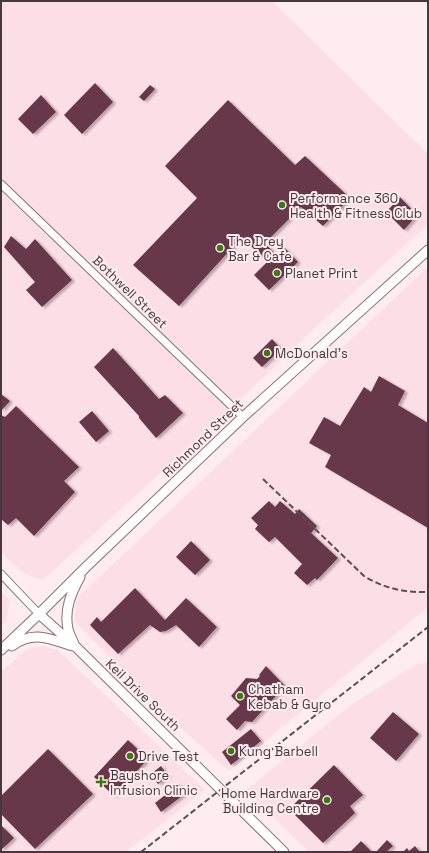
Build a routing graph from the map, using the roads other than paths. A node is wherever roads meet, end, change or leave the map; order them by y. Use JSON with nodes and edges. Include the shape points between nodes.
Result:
{"nodes":[{"id":1,"x":1,"y":184,"type":"edge"},
{"id":2,"x":428,"y":250,"type":"edge"},
{"id":3,"x":243,"y":417,"type":"junction"},
{"id":4,"x":86,"y":567,"type":"junction"},
{"id":5,"x":1,"y":574,"type":"edge"},
{"id":6,"x":40,"y":614,"type":"junction"},
{"id":7,"x":76,"y":647,"type":"junction"},
{"id":8,"x":1,"y":651,"type":"edge"},
{"id":9,"x":284,"y":852,"type":"edge"}],
"edges":[{"from":1,"to":3,"type":"street","name":"Bothwell Street"},
{"from":2,"to":3,"type":"main road","name":"Richmond Street"},
{"from":3,"to":4,"type":"main road","name":"Richmond Street"},
{"from":4,"to":6,"type":"main road","name":"Richmond Street"},
{"from":4,"to":7,"type":"main road","via":[[67,608],[68,629]]},
{"from":5,"to":6,"type":"street","name":"Keil Drive South"},
{"from":6,"to":7,"type":"main road","name":"Keil Drive South"},
{"from":6,"to":8,"type":"main road","name":"Richmond Street"},
{"from":7,"to":8,"type":"main road","via":[[38,636],[20,640]]},
{"from":7,"to":9,"type":"main road","name":"Keil Drive South"}]}
